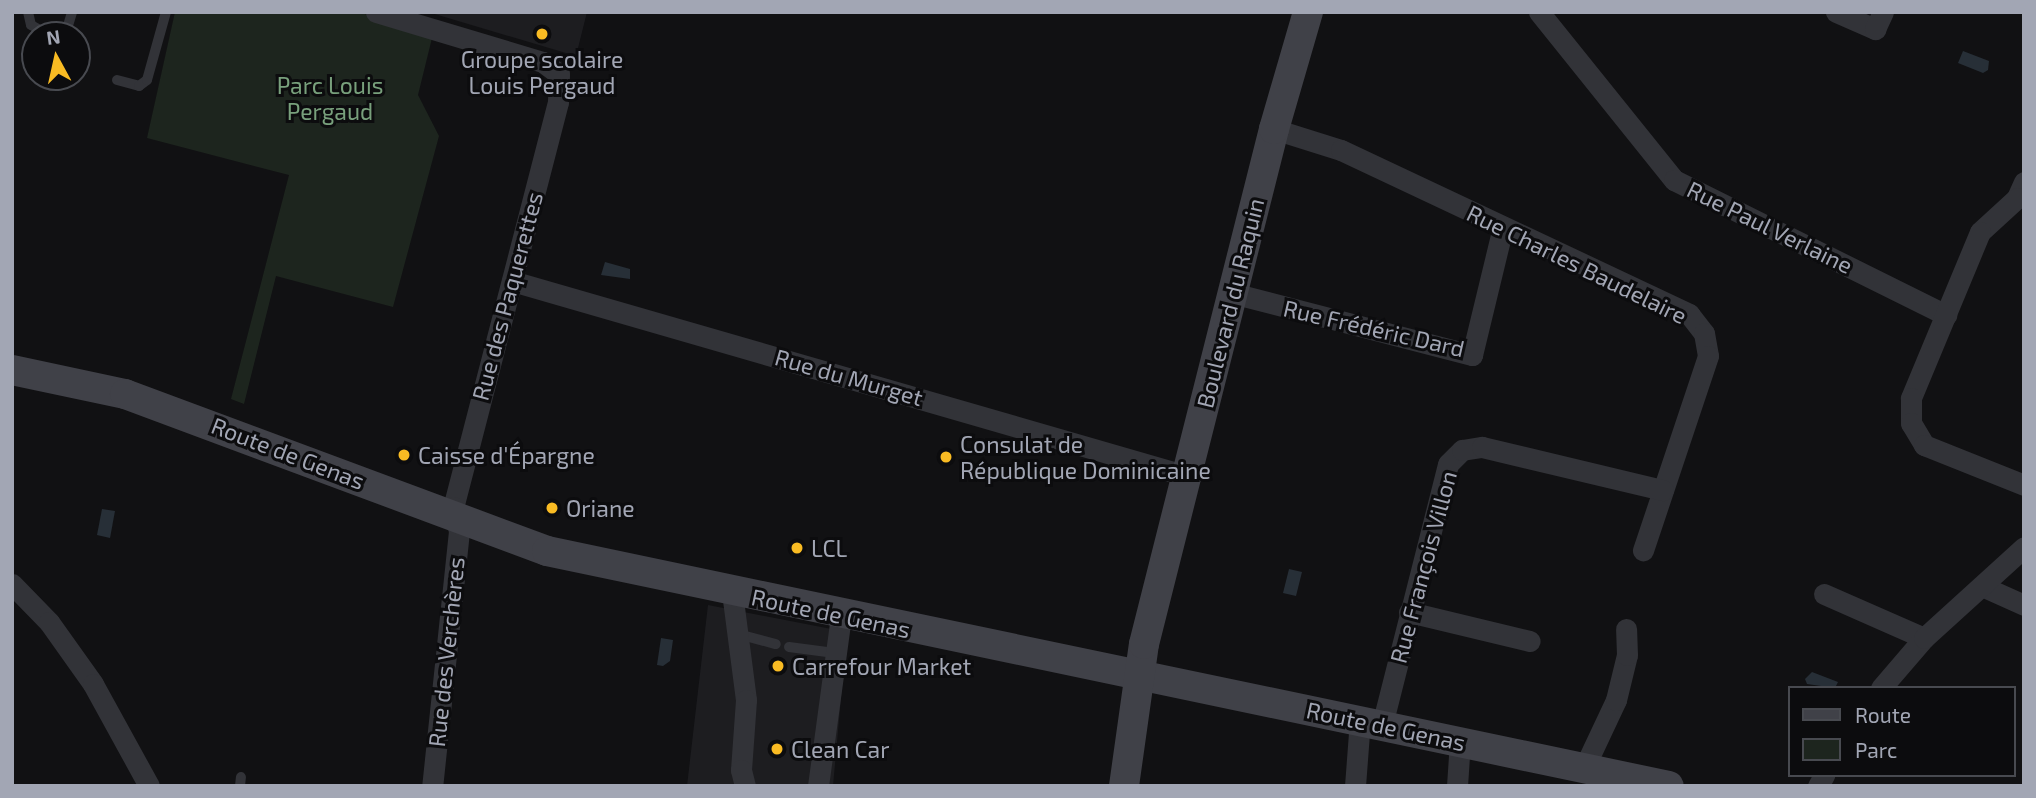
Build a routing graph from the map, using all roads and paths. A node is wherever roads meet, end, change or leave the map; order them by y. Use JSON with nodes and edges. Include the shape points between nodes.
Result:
{"nodes":[{"id":1,"x":166,"y":12,"type":"edge"},
{"id":2,"x":376,"y":12,"type":"edge"},
{"id":3,"x":1308,"y":12,"type":"edge"},
{"id":4,"x":1539,"y":12,"type":"edge"},
{"id":5,"x":1836,"y":12,"type":"edge"},
{"id":6,"x":1883,"y":12,"type":"edge"},
{"id":7,"x":117,"y":80,"type":"dead end"},
{"id":8,"x":1274,"y":129,"type":"junction"},
{"id":9,"x":2024,"y":182,"type":"edge"},
{"id":10,"x":1503,"y":227,"type":"junction"},
{"id":11,"x":512,"y":281,"type":"junction"},
{"id":12,"x":1232,"y":293,"type":"junction"},
{"id":13,"x":1946,"y":314,"type":"junction"},
{"id":14,"x":14,"y":376,"type":"edge"},
{"id":15,"x":1187,"y":476,"type":"junction"},
{"id":16,"x":2024,"y":485,"type":"edge"},
{"id":17,"x":1663,"y":490,"type":"junction"},
{"id":18,"x":456,"y":518,"type":"junction"},
{"id":19,"x":2024,"y":547,"type":"edge"},
{"id":20,"x":1643,"y":550,"type":"dead end"},
{"id":21,"x":12,"y":584,"type":"edge"},
{"id":22,"x":1984,"y":587,"type":"junction"},
{"id":23,"x":732,"y":592,"type":"junction"},
{"id":24,"x":1824,"y":594,"type":"dead end"},
{"id":25,"x":2024,"y":605,"type":"edge"},
{"id":26,"x":1409,"y":612,"type":"junction"},
{"id":27,"x":841,"y":615,"type":"junction"},
{"id":28,"x":1626,"y":629,"type":"dead end"},
{"id":29,"x":738,"y":634,"type":"junction"},
{"id":30,"x":1924,"y":638,"type":"junction"},
{"id":31,"x":1530,"y":641,"type":"dead end"},
{"id":32,"x":776,"y":644,"type":"dead end"},
{"id":33,"x":789,"y":647,"type":"dead end"},
{"id":34,"x":835,"y":653,"type":"junction"},
{"id":35,"x":1138,"y":676,"type":"junction"},
{"id":36,"x":1883,"y":686,"type":"edge"},
{"id":37,"x":1371,"y":723,"type":"junction"},
{"id":38,"x":1460,"y":741,"type":"junction"},
{"id":39,"x":1584,"y":768,"type":"junction"},
{"id":40,"x":149,"y":786,"type":"edge"},
{"id":41,"x":432,"y":786,"type":"edge"},
{"id":42,"x":745,"y":786,"type":"edge"},
{"id":43,"x":818,"y":786,"type":"edge"},
{"id":44,"x":1124,"y":786,"type":"edge"},
{"id":45,"x":1355,"y":786,"type":"edge"},
{"id":46,"x":1457,"y":786,"type":"edge"},
{"id":47,"x":1669,"y":786,"type":"edge"}],
"edges":[{"from":1,"to":7,"type":"lane","via":[[147,80],[139,86]]},
{"from":2,"to":11,"type":"street","name":"Rue des Paquerettes","via":[[543,62],[559,74],[558,103]]},
{"from":3,"to":8,"type":"street","name":"Boulevard du Raquin"},
{"from":4,"to":13,"type":"street","name":"Rue Paul Verlaine","via":[[1674,180]]},
{"from":5,"to":6,"type":"street","via":[[1875,29]]},
{"from":8,"to":10,"type":"street","name":"Rue Charles Baudelaire","via":[[1341,150]]},
{"from":8,"to":12,"type":"street","name":"Boulevard du Raquin"},
{"from":9,"to":13,"type":"street","via":[[2017,198],[1980,232]]},
{"from":10,"to":12,"type":"street","name":"Rue Frédéric Dard","via":[[1472,355]]},
{"from":10,"to":17,"type":"street","name":"Rue Charles Baudelaire","via":[[1689,314],[1704,333],[1709,356],[1704,378]]},
{"from":11,"to":15,"type":"street","name":"Rue du Murget"},
{"from":11,"to":18,"type":"street","name":"Rue des Paquerettes","via":[[453,507]]},
{"from":12,"to":15,"type":"street","name":"Boulevard du Raquin"},
{"from":13,"to":16,"type":"street","via":[[1911,398],[1911,423],[1924,445]]},
{"from":14,"to":18,"type":"street","name":"Route de Genas","via":[[125,394]]},
{"from":15,"to":35,"type":"street","name":"Boulevard du Raquin"},
{"from":17,"to":20,"type":"street","name":"Rue Charles Baudelaire"},
{"from":17,"to":26,"type":"street","name":"Rue François Villon","via":[[1482,447],[1462,450],[1448,464]]},
{"from":18,"to":23,"type":"street","name":"Route de Genas","via":[[547,551]]},
{"from":18,"to":41,"type":"street","name":"Rue des Verchères","via":[[459,531]]},
{"from":19,"to":22,"type":"street"},
{"from":21,"to":40,"type":"street","via":[[49,622],[93,684]]},
{"from":22,"to":25,"type":"street"},
{"from":22,"to":30,"type":"street"},
{"from":23,"to":27,"type":"street","name":"Route de Genas"},
{"from":23,"to":29,"type":"street"},
{"from":24,"to":30,"type":"street"},
{"from":26,"to":31,"type":"street"},
{"from":26,"to":37,"type":"street","name":"Rue François Villon"},
{"from":27,"to":34,"type":"street"},
{"from":27,"to":35,"type":"street","name":"Route de Genas"},
{"from":28,"to":39,"type":"street","via":[[1627,655],[1616,701]]},
{"from":29,"to":32,"type":"lane"},
{"from":29,"to":42,"type":"street","via":[[746,700],[741,770]]},
{"from":30,"to":36,"type":"street"},
{"from":33,"to":34,"type":"lane"},
{"from":34,"to":43,"type":"street"},
{"from":35,"to":37,"type":"street","name":"Route de Genas"},
{"from":35,"to":44,"type":"street","name":"Boulevard du Raquin"},
{"from":37,"to":38,"type":"street","name":"Route de Genas"},
{"from":37,"to":45,"type":"street","name":"Rue François Villon"},
{"from":38,"to":39,"type":"street","name":"Route de Genas"},
{"from":38,"to":46,"type":"street"},
{"from":39,"to":47,"type":"street","name":"Route de Genas"}]}
